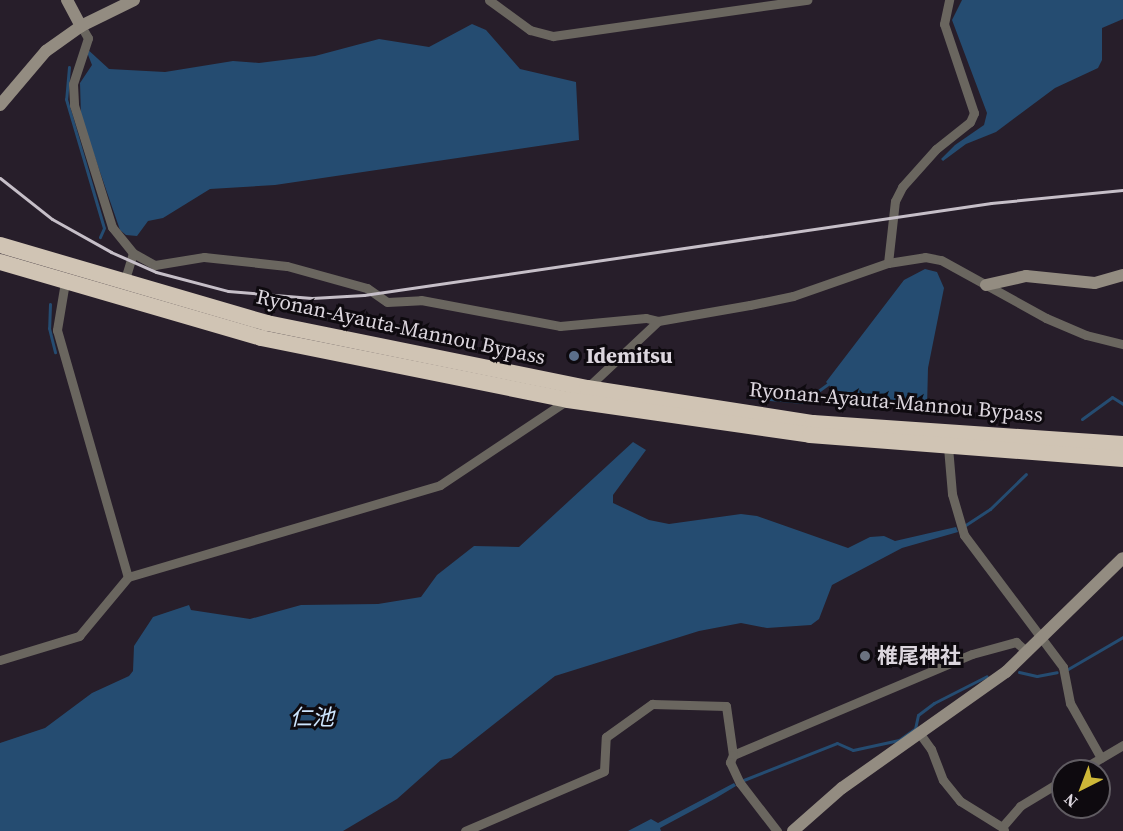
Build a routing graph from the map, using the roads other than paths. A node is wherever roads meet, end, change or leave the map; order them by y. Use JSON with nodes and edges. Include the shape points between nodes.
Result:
{"nodes":[{"id":1,"x":67,"y":0,"type":"edge"},
{"id":2,"x":134,"y":0,"type":"edge"},
{"id":3,"x":489,"y":0,"type":"edge"},
{"id":4,"x":807,"y":0,"type":"edge"},
{"id":5,"x":949,"y":0,"type":"edge"},
{"id":6,"x":81,"y":26,"type":"junction"},
{"id":7,"x":0,"y":105,"type":"edge"},
{"id":8,"x":0,"y":245,"type":"edge"},
{"id":9,"x":133,"y":253,"type":"junction"},
{"id":10,"x":0,"y":262,"type":"edge"},
{"id":11,"x":888,"y":263,"type":"junction"},
{"id":12,"x":1123,"y":275,"type":"edge"},
{"id":13,"x":65,"y":282,"type":"junction"},
{"id":14,"x":124,"y":284,"type":"junction"},
{"id":15,"x":986,"y":285,"type":"junction"},
{"id":16,"x":658,"y":321,"type":"junction"},
{"id":17,"x":1123,"y":344,"type":"edge"},
{"id":18,"x":587,"y":388,"type":"junction"},
{"id":19,"x":568,"y":400,"type":"junction"},
{"id":20,"x":1123,"y":444,"type":"edge"},
{"id":21,"x":948,"y":447,"type":"junction"},
{"id":22,"x":1123,"y":459,"type":"edge"},
{"id":23,"x":1123,"y":558,"type":"edge"},
{"id":24,"x":128,"y":577,"type":"junction"},
{"id":25,"x":1043,"y":637,"type":"junction"},
{"id":26,"x":1027,"y":652,"type":"junction"},
{"id":27,"x":0,"y":660,"type":"edge"},
{"id":28,"x":920,"y":734,"type":"junction"},
{"id":29,"x":1123,"y":745,"type":"edge"},
{"id":30,"x":733,"y":755,"type":"junction"},
{"id":31,"x":1101,"y":758,"type":"joint"},
{"id":32,"x":1051,"y":787,"type":"edge"},
{"id":33,"x":1004,"y":829,"type":"edge"},
{"id":34,"x":465,"y":831,"type":"edge"},
{"id":35,"x":777,"y":831,"type":"edge"},
{"id":36,"x":793,"y":831,"type":"edge"}],
"edges":[{"from":1,"to":6,"type":"street"},
{"from":2,"to":6,"type":"street"},
{"from":3,"to":4,"type":"street","via":[[530,30],[553,36]]},
{"from":5,"to":11,"type":"street","via":[[944,24],[974,113],[970,122],[936,149],[902,187],[896,201]]},
{"from":6,"to":7,"type":"street","via":[[28,68]]},
{"from":6,"to":9,"type":"street","via":[[88,38],[74,76],[74,105],[112,227]]},
{"from":8,"to":14,"type":"highway","name":"Ryonan-Ayauta-Mannou Bypass"},
{"from":9,"to":14,"type":"street"},
{"from":9,"to":16,"type":"street","via":[[151,265],[204,257],[287,266],[367,288],[387,302],[421,300],[542,324],[646,318]]},
{"from":10,"to":13,"type":"highway","name":"Ryonan-Ayauta-Mannou Bypass"},
{"from":11,"to":15,"type":"street","via":[[925,257],[941,260]]},
{"from":11,"to":16,"type":"street","via":[[793,296]]},
{"from":12,"to":15,"type":"street","via":[[1095,283],[1026,276]]},
{"from":13,"to":19,"type":"highway","name":"Ryonan-Ayauta-Mannou Bypass","via":[[261,338]]},
{"from":13,"to":24,"type":"street","via":[[57,330]]},
{"from":14,"to":18,"type":"highway","name":"Ryonan-Ayauta-Mannou Bypass","via":[[267,323]]},
{"from":15,"to":17,"type":"street","via":[[1076,330]]},
{"from":16,"to":18,"type":"street"},
{"from":18,"to":19,"type":"street"},
{"from":18,"to":20,"type":"highway","name":"Ryonan-Ayauta-Mannou Bypass","via":[[813,423]]},
{"from":19,"to":21,"type":"highway","name":"Ryonan-Ayauta-Mannou Bypass","via":[[753,428]]},
{"from":19,"to":24,"type":"street","via":[[440,485]]},
{"from":21,"to":22,"type":"highway","name":"Ryonan-Ayauta-Mannou Bypass"},
{"from":21,"to":25,"type":"street","via":[[952,494],[962,528]]},
{"from":23,"to":25,"type":"street"},
{"from":24,"to":27,"type":"street","via":[[79,636]]},
{"from":25,"to":26,"type":"street"},
{"from":25,"to":31,"type":"street","via":[[1063,667],[1070,704]]},
{"from":26,"to":28,"type":"street"},
{"from":26,"to":30,"type":"street","via":[[1016,642],[972,654]]},
{"from":28,"to":33,"type":"street","via":[[943,780],[960,801]]},
{"from":28,"to":36,"type":"street","via":[[842,788]]},
{"from":29,"to":31,"type":"street"},
{"from":30,"to":34,"type":"street","via":[[726,706],[652,704],[606,737],[604,771]]},
{"from":30,"to":35,"type":"street","via":[[730,762],[739,781]]},
{"from":32,"to":33,"type":"street","via":[[1020,806]]}]}
